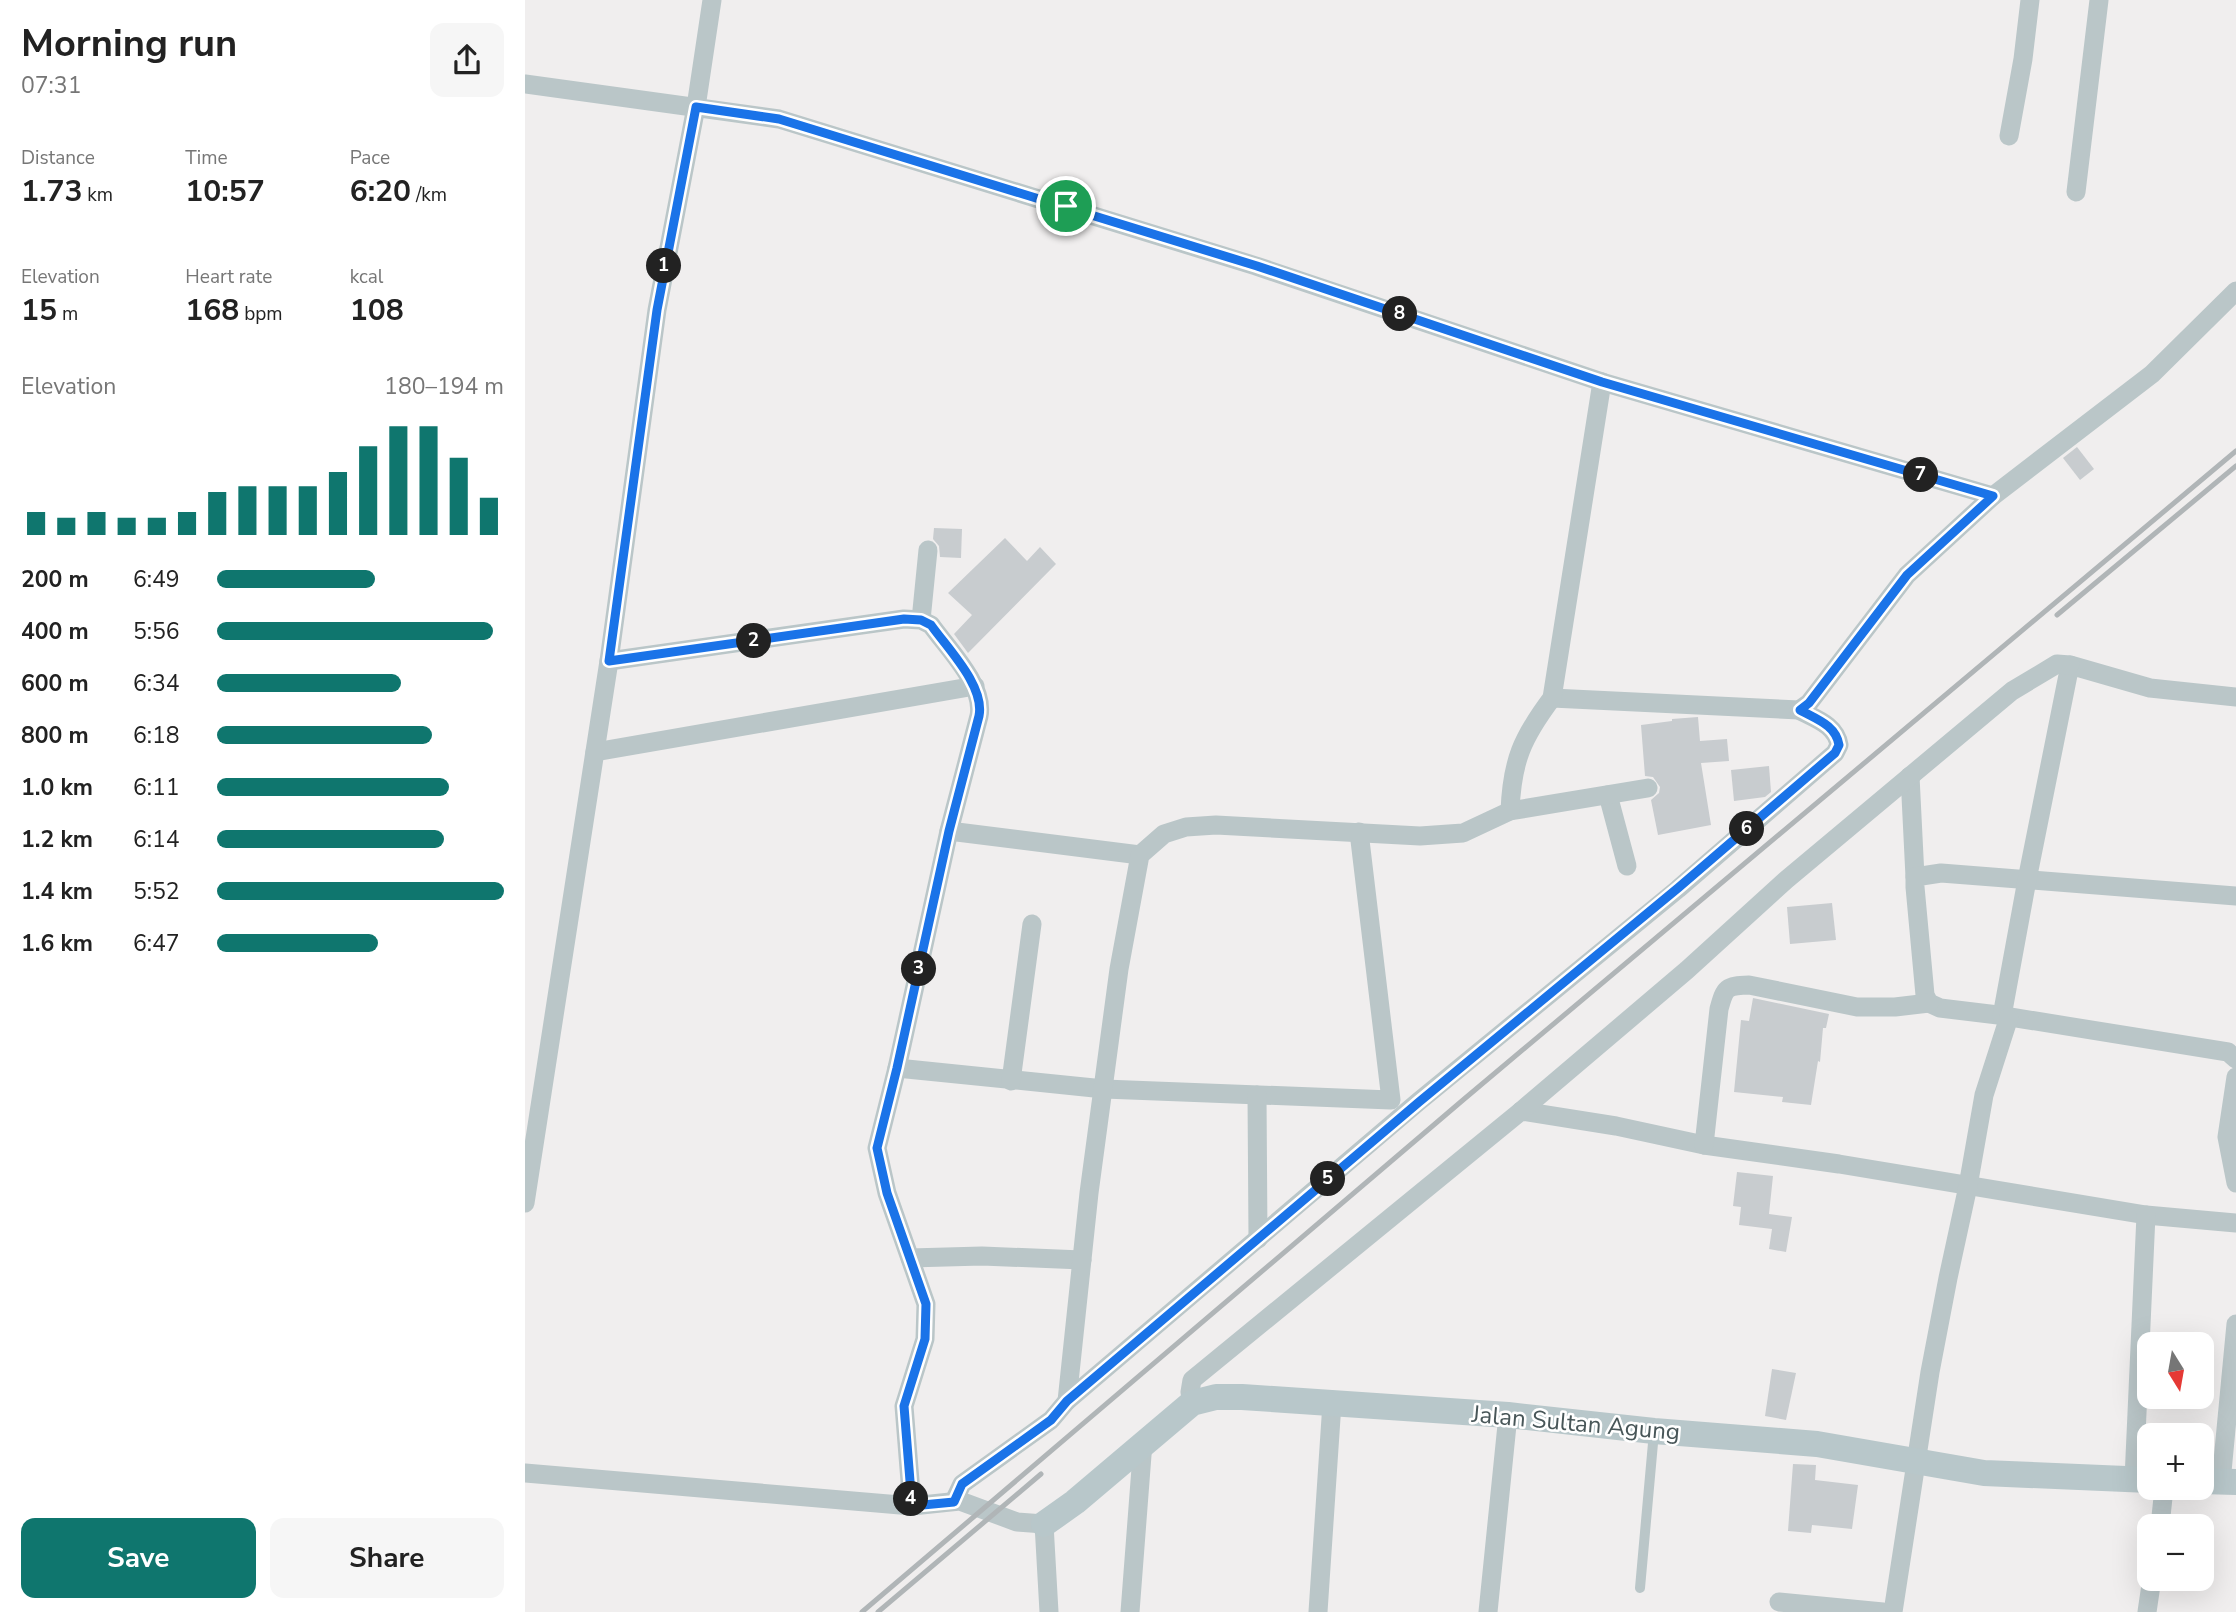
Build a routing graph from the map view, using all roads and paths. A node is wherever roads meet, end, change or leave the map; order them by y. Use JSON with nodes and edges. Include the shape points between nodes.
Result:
{"nodes":[{"id":1,"x":712,"y":0,"type":"edge"},
{"id":2,"x":2030,"y":0,"type":"edge"},
{"id":3,"x":2099,"y":0,"type":"edge"},
{"id":4,"x":525,"y":84,"type":"edge"},
{"id":5,"x":696,"y":107,"type":"junction"},
{"id":6,"x":2009,"y":136,"type":"dead end"},
{"id":7,"x":2076,"y":192,"type":"dead end"},
{"id":8,"x":2236,"y":291,"type":"edge"},
{"id":9,"x":1602,"y":382,"type":"junction"},
{"id":10,"x":1993,"y":496,"type":"junction"},
{"id":11,"x":928,"y":550,"type":"dead end"},
{"id":12,"x":921,"y":620,"type":"junction"},
{"id":13,"x":609,"y":661,"type":"junction"},
{"id":14,"x":2070,"y":665,"type":"junction"},
{"id":15,"x":975,"y":686,"type":"junction"},
{"id":16,"x":2236,"y":697,"type":"edge"},
{"id":17,"x":1552,"y":698,"type":"junction"},
{"id":18,"x":1800,"y":710,"type":"junction"},
{"id":19,"x":595,"y":752,"type":"junction"},
{"id":20,"x":1910,"y":776,"type":"junction"},
{"id":21,"x":1648,"y":788,"type":"dead end"},
{"id":22,"x":1608,"y":794,"type":"junction"},
{"id":23,"x":1510,"y":811,"type":"junction"},
{"id":24,"x":949,"y":831,"type":"junction"},
{"id":25,"x":1359,"y":832,"type":"junction"},
{"id":26,"x":1140,"y":855,"type":"junction"},
{"id":27,"x":1627,"y":866,"type":"dead end"},
{"id":28,"x":1915,"y":877,"type":"junction"},
{"id":29,"x":2027,"y":880,"type":"junction"},
{"id":30,"x":2236,"y":896,"type":"edge"},
{"id":31,"x":1032,"y":924,"type":"dead end"},
{"id":32,"x":1929,"y":1003,"type":"junction"},
{"id":33,"x":2006,"y":1016,"type":"junction"},
{"id":34,"x":2236,"y":1059,"type":"edge"},
{"id":35,"x":897,"y":1068,"type":"junction"},
{"id":36,"x":2236,"y":1077,"type":"edge"},
{"id":37,"x":1011,"y":1081,"type":"junction"},
{"id":38,"x":1104,"y":1089,"type":"junction"},
{"id":39,"x":1257,"y":1095,"type":"junction"},
{"id":40,"x":1391,"y":1100,"type":"junction"},
{"id":41,"x":1419,"y":1102,"type":"junction"},
{"id":42,"x":1521,"y":1111,"type":"junction"},
{"id":43,"x":1704,"y":1145,"type":"junction"},
{"id":44,"x":2236,"y":1183,"type":"edge"},
{"id":45,"x":1968,"y":1186,"type":"junction"},
{"id":46,"x":525,"y":1202,"type":"edge"},
{"id":47,"x":2146,"y":1215,"type":"junction"},
{"id":48,"x":2236,"y":1223,"type":"edge"},
{"id":49,"x":1258,"y":1239,"type":"junction"},
{"id":50,"x":910,"y":1258,"type":"junction"},
{"id":51,"x":1082,"y":1260,"type":"junction"},
{"id":52,"x":2236,"y":1324,"type":"edge"},
{"id":53,"x":1067,"y":1401,"type":"junction"},
{"id":54,"x":1192,"y":1403,"type":"junction"},
{"id":55,"x":1332,"y":1403,"type":"junction"},
{"id":56,"x":1508,"y":1415,"type":"junction"},
{"id":57,"x":2142,"y":1423,"type":"edge"},
{"id":58,"x":1654,"y":1431,"type":"junction"},
{"id":59,"x":1143,"y":1442,"type":"junction"},
{"id":60,"x":1916,"y":1462,"type":"junction"},
{"id":61,"x":525,"y":1474,"type":"edge"},
{"id":62,"x":2137,"y":1480,"type":"edge"},
{"id":63,"x":2220,"y":1482,"type":"edge"},
{"id":64,"x":954,"y":1502,"type":"junction"},
{"id":65,"x":912,"y":1506,"type":"junction"},
{"id":66,"x":1044,"y":1524,"type":"junction"},
{"id":67,"x":1640,"y":1588,"type":"dead end"},
{"id":68,"x":2150,"y":1591,"type":"edge"},
{"id":69,"x":1779,"y":1602,"type":"dead end"},
{"id":70,"x":1049,"y":1612,"type":"edge"},
{"id":71,"x":1131,"y":1612,"type":"edge"},
{"id":72,"x":1318,"y":1612,"type":"edge"},
{"id":73,"x":1488,"y":1612,"type":"edge"},
{"id":74,"x":1883,"y":1612,"type":"edge"},
{"id":75,"x":1893,"y":1612,"type":"edge"},
{"id":76,"x":2147,"y":1612,"type":"edge"}],
"edges":[{"from":1,"to":5,"type":"street"},
{"from":2,"to":6,"type":"street"},
{"from":3,"to":7,"type":"street"},
{"from":4,"to":5,"type":"street"},
{"from":5,"to":9,"type":"street","via":[[779,119],[1257,266]]},
{"from":5,"to":13,"type":"street","via":[[657,310]]},
{"from":8,"to":10,"type":"street","via":[[2152,374]]},
{"from":9,"to":10,"type":"street"},
{"from":9,"to":17,"type":"street"},
{"from":10,"to":18,"type":"street","via":[[1907,575]]},
{"from":11,"to":12,"type":"street"},
{"from":12,"to":13,"type":"street"},
{"from":12,"to":15,"type":"street","via":[[931,625]]},
{"from":13,"to":19,"type":"street"},
{"from":14,"to":16,"type":"street","via":[[2150,688]]},
{"from":14,"to":20,"type":"street","via":[[2057,664],[2012,691]]},
{"from":14,"to":29,"type":"street"},
{"from":15,"to":19,"type":"street"},
{"from":15,"to":24,"type":"street","via":[[981,707]]},
{"from":17,"to":18,"type":"street"},
{"from":17,"to":23,"type":"street","via":[[1519,750]]},
{"from":18,"to":41,"type":"street","via":[[1837,734],[1835,753]]},
{"from":19,"to":46,"type":"street"},
{"from":20,"to":28,"type":"street"},
{"from":20,"to":42,"type":"street"},
{"from":21,"to":22,"type":"street"},
{"from":22,"to":23,"type":"street"},
{"from":22,"to":27,"type":"street"},
{"from":23,"to":25,"type":"street","via":[[1463,833]]},
{"from":24,"to":26,"type":"street"},
{"from":24,"to":35,"type":"street"},
{"from":25,"to":26,"type":"street","via":[[1186,827],[1164,834]]},
{"from":25,"to":40,"type":"street"},
{"from":26,"to":38,"type":"street"},
{"from":28,"to":29,"type":"street","via":[[1941,873]]},
{"from":28,"to":32,"type":"street"},
{"from":29,"to":30,"type":"street"},
{"from":29,"to":33,"type":"street"},
{"from":31,"to":37,"type":"street"},
{"from":32,"to":33,"type":"street"},
{"from":32,"to":43,"type":"street","via":[[1857,1007],[1749,985],[1731,986],[1724,991],[1719,1009]]},
{"from":33,"to":34,"type":"street","via":[[2228,1052]]},
{"from":33,"to":45,"type":"street","via":[[1984,1095]]},
{"from":35,"to":37,"type":"street"},
{"from":35,"to":50,"type":"street","via":[[877,1148]]},
{"from":36,"to":44,"type":"street","via":[[2227,1137]]},
{"from":37,"to":38,"type":"street"},
{"from":38,"to":39,"type":"street"},
{"from":38,"to":51,"type":"street"},
{"from":39,"to":40,"type":"street"},
{"from":39,"to":49,"type":"street"},
{"from":40,"to":41,"type":"street"},
{"from":41,"to":49,"type":"street"},
{"from":42,"to":43,"type":"street"},
{"from":42,"to":54,"type":"street","via":[[1192,1380]]},
{"from":43,"to":45,"type":"street"},
{"from":45,"to":47,"type":"street"},
{"from":45,"to":60,"type":"street","via":[[1932,1358]]},
{"from":47,"to":48,"type":"street"},
{"from":47,"to":57,"type":"street"},
{"from":49,"to":53,"type":"street"},
{"from":50,"to":51,"type":"street","via":[[982,1255]]},
{"from":50,"to":65,"type":"street","via":[[926,1304],[927,1322],[904,1406]]},
{"from":51,"to":53,"type":"street"},
{"from":52,"to":63,"type":"street"},
{"from":53,"to":64,"type":"street","via":[[1051,1420],[962,1484]]},
{"from":54,"to":55,"type":"street","name":"Jalan Sultan Agung","via":[[1242,1397]]},
{"from":54,"to":59,"type":"street","name":"Jalan Sultan Agung"},
{"from":55,"to":56,"type":"street","name":"Jalan Sultan Agung"},
{"from":55,"to":72,"type":"street"},
{"from":56,"to":58,"type":"street","name":"Jalan Sultan Agung"},
{"from":56,"to":73,"type":"street"},
{"from":58,"to":60,"type":"street","name":"Jalan Sultan Agung","via":[[1817,1444]]},
{"from":58,"to":67,"type":"lane"},
{"from":59,"to":66,"type":"street","name":"Jalan Sultan Agung"},
{"from":59,"to":71,"type":"street"},
{"from":60,"to":62,"type":"street","name":"Jalan Sultan Agung","via":[[1984,1473]]},
{"from":60,"to":75,"type":"street"},
{"from":61,"to":65,"type":"street"},
{"from":64,"to":65,"type":"street"},
{"from":64,"to":66,"type":"street","via":[[1017,1522]]},
{"from":66,"to":70,"type":"street"},
{"from":68,"to":76,"type":"street"},
{"from":69,"to":74,"type":"street"}]}
